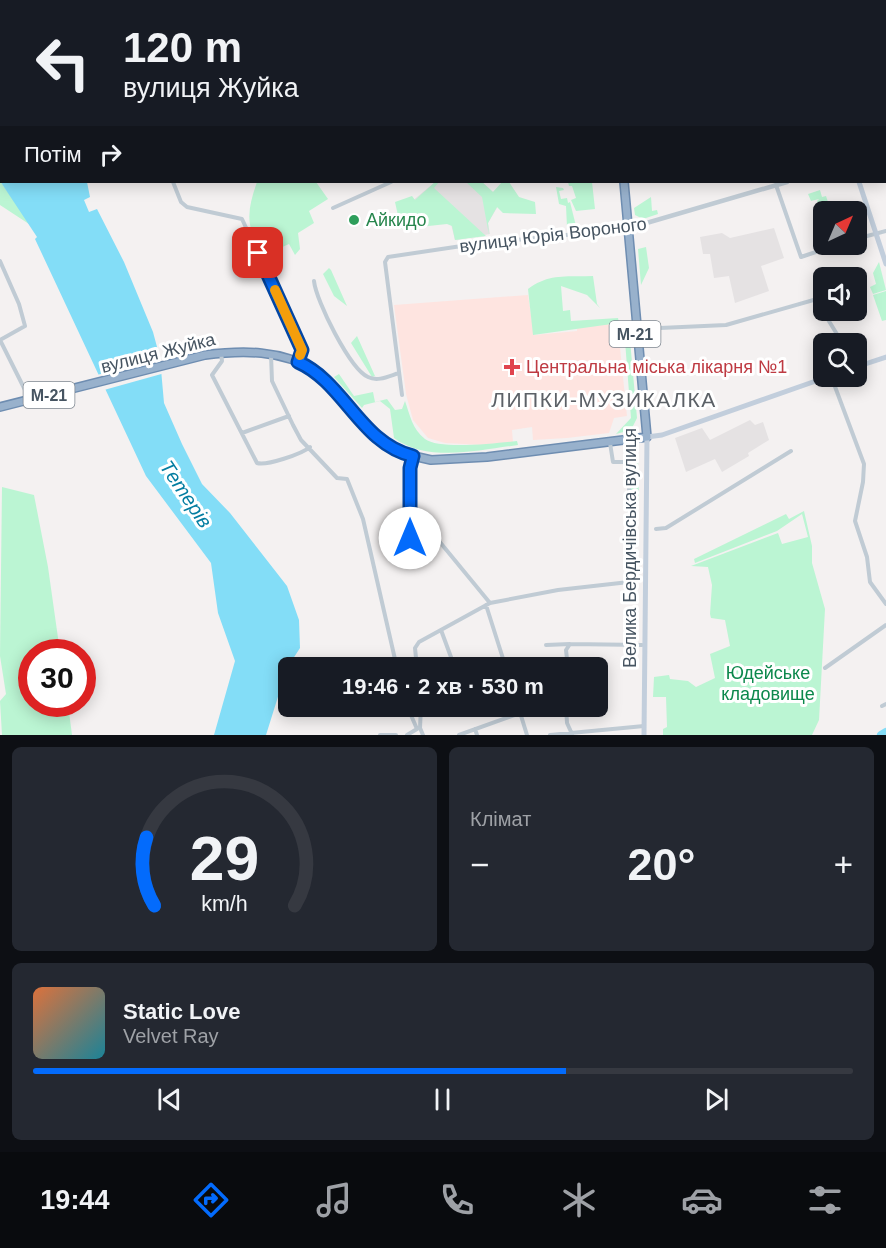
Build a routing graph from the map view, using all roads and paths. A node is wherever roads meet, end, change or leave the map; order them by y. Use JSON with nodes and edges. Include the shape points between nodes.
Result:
{"nodes":[{"id":1,"x":173,"y":183,"type":"edge"},
{"id":2,"x":389,"y":183,"type":"edge"},
{"id":3,"x":622,"y":183,"type":"edge"},
{"id":4,"x":783,"y":183,"type":"edge"},
{"id":5,"x":860,"y":183,"type":"edge"},
{"id":6,"x":776,"y":185,"type":"junction"},
{"id":7,"x":333,"y":208,"type":"dead end"},
{"id":8,"x":627,"y":229,"type":"junction"},
{"id":9,"x":886,"y":231,"type":"edge"},
{"id":10,"x":876,"y":233,"type":"junction"},
{"id":11,"x":867,"y":236,"type":"edge"},
{"id":12,"x":813,"y":253,"type":"edge"},
{"id":13,"x":0,"y":261,"type":"edge"},
{"id":14,"x":886,"y":264,"type":"edge"},
{"id":15,"x":314,"y":281,"type":"dead end"},
{"id":16,"x":813,"y":301,"type":"edge"},
{"id":17,"x":638,"y":329,"type":"junction"},
{"id":18,"x":221,"y":353,"type":"junction"},
{"id":19,"x":271,"y":354,"type":"junction"},
{"id":20,"x":886,"y":357,"type":"edge"},
{"id":21,"x":298,"y":362,"type":"junction"},
{"id":22,"x":867,"y":363,"type":"edge"},
{"id":23,"x":399,"y":373,"type":"junction"},
{"id":24,"x":813,"y":382,"type":"edge"},
{"id":25,"x":834,"y":387,"type":"edge"},
{"id":26,"x":402,"y":395,"type":"dead end"},
{"id":27,"x":30,"y":400,"type":"junction"},
{"id":28,"x":0,"y":407,"type":"edge"},
{"id":29,"x":289,"y":416,"type":"junction"},
{"id":30,"x":242,"y":433,"type":"junction"},
{"id":31,"x":645,"y":438,"type":"junction"},
{"id":32,"x":610,"y":443,"type":"junction"},
{"id":33,"x":310,"y":447,"type":"junction"},
{"id":34,"x":791,"y":451,"type":"dead end"},
{"id":35,"x":413,"y":456,"type":"junction"},
{"id":36,"x":656,"y":529,"type":"dead end"},
{"id":37,"x":488,"y":604,"type":"junction"},
{"id":38,"x":886,"y":604,"type":"edge"},
{"id":39,"x":886,"y":625,"type":"edge"},
{"id":40,"x":441,"y":630,"type":"junction"},
{"id":41,"x":570,"y":644,"type":"junction"},
{"id":42,"x":546,"y":645,"type":"dead end"},
{"id":43,"x":642,"y":645,"type":"junction"},
{"id":44,"x":394,"y":657,"type":"edge"},
{"id":45,"x":416,"y":657,"type":"edge"},
{"id":46,"x":451,"y":657,"type":"edge"},
{"id":47,"x":503,"y":657,"type":"edge"},
{"id":48,"x":567,"y":657,"type":"edge"},
{"id":49,"x":825,"y":668,"type":"dead end"},
{"id":50,"x":412,"y":717,"type":"edge"},
{"id":51,"x":420,"y":717,"type":"edge"},
{"id":52,"x":509,"y":717,"type":"edge"},
{"id":53,"x":521,"y":717,"type":"edge"},
{"id":54,"x":567,"y":717,"type":"edge"},
{"id":55,"x":643,"y":726,"type":"junction"},
{"id":56,"x":418,"y":728,"type":"junction"},
{"id":57,"x":475,"y":729,"type":"junction"},
{"id":58,"x":572,"y":734,"type":"edge"},
{"id":59,"x":380,"y":735,"type":"edge"},
{"id":60,"x":396,"y":735,"type":"edge"},
{"id":61,"x":407,"y":735,"type":"edge"},
{"id":62,"x":423,"y":735,"type":"edge"},
{"id":63,"x":459,"y":735,"type":"edge"},
{"id":64,"x":477,"y":735,"type":"edge"},
{"id":65,"x":527,"y":735,"type":"edge"},
{"id":66,"x":550,"y":735,"type":"edge"},
{"id":67,"x":643,"y":735,"type":"edge"}],
"edges":[{"from":1,"to":21,"type":"street","via":[[187,207],[242,219],[302,350]]},
{"from":2,"to":7,"type":"street"},
{"from":3,"to":8,"type":"highway","name":"Велика Бердичівська вулиця","number":"М-21"},
{"from":4,"to":6,"type":"street","name":"вулиця Юрія Вороного"},
{"from":5,"to":10,"type":"main road"},
{"from":6,"to":8,"type":"street","name":"вулиця Юрія Вороного"},
{"from":6,"to":12,"type":"street","via":[[801,257]]},
{"from":8,"to":17,"type":"highway","name":"Велика Бердичівська вулиця","number":"М-21"},
{"from":8,"to":23,"type":"street","name":"вулиця Юрія Вороного","via":[[476,244],[386,259]]},
{"from":8,"to":31,"type":"highway","name":"Велика Бердичівська вулиця","number":"М-21"},
{"from":9,"to":10,"type":"street"},
{"from":10,"to":11,"type":"street"},
{"from":10,"to":14,"type":"main road"},
{"from":13,"to":27,"type":"street","via":[[25,326],[0,340]]},
{"from":15,"to":23,"type":"street","via":[[318,304],[365,376],[375,380]]},
{"from":16,"to":17,"type":"street","via":[[726,325]]},
{"from":17,"to":31,"type":"highway","name":"Велика Бердичівська вулиця","number":"М-21"},
{"from":18,"to":19,"type":"highway","name":"вулиця Жуйка","number":"М-21"},
{"from":18,"to":27,"type":"highway","name":"вулиця Жуйка","number":"М-21"},
{"from":18,"to":30,"type":"street","via":[[222,361],[212,375]]},
{"from":19,"to":21,"type":"highway","name":"вулиця Жуйка","number":"М-21"},
{"from":19,"to":29,"type":"street","via":[[272,381]]},
{"from":20,"to":22,"type":"main road"},
{"from":21,"to":35,"type":"highway","name":"вулиця Жуйка","number":"М-21","via":[[315,370],[379,438]]},
{"from":23,"to":26,"type":"street"},
{"from":24,"to":31,"type":"main road"},
{"from":25,"to":38,"type":"street","via":[[864,464],[855,521],[867,557],[870,582]]},
{"from":27,"to":28,"type":"highway","name":"вулиця Жуйка","number":"М-21"},
{"from":29,"to":30,"type":"street"},
{"from":29,"to":33,"type":"street","via":[[301,440]]},
{"from":30,"to":33,"type":"street","via":[[261,465]]},
{"from":31,"to":32,"type":"highway","name":"вулиця Жуйка","number":"М-21"},
{"from":31,"to":43,"type":"main road","name":"Велика Бердичівська вулиця"},
{"from":31,"to":55,"type":"main road","name":"Велика Бердичівська вулиця"},
{"from":32,"to":35,"type":"highway","name":"вулиця Жуйка","number":"М-21","via":[[443,460]]},
{"from":32,"to":37,"type":"street","via":[[613,462],[629,462],[629,582],[558,590]]},
{"from":33,"to":44,"type":"street","via":[[337,478],[347,478],[352,488],[363,519]]},
{"from":34,"to":36,"type":"street","via":[[675,522]]},
{"from":35,"to":37,"type":"street","via":[[410,538],[423,534],[439,541]]},
{"from":37,"to":40,"type":"street"},
{"from":37,"to":47,"type":"street"},
{"from":39,"to":49,"type":"street"},
{"from":40,"to":45,"type":"street","via":[[419,642]]},
{"from":40,"to":46,"type":"street"},
{"from":41,"to":42,"type":"street"},
{"from":41,"to":43,"type":"street"},
{"from":41,"to":48,"type":"street"},
{"from":43,"to":55,"type":"main road","name":"Велика Бердичівська вулиця"},
{"from":50,"to":56,"type":"street"},
{"from":51,"to":56,"type":"street"},
{"from":52,"to":57,"type":"street"},
{"from":53,"to":65,"type":"street"},
{"from":54,"to":58,"type":"street"},
{"from":55,"to":58,"type":"street"},
{"from":55,"to":67,"type":"main road","name":"Велика Бердичівська вулиця"},
{"from":56,"to":61,"type":"street"},
{"from":56,"to":62,"type":"street"},
{"from":57,"to":63,"type":"street"},
{"from":57,"to":64,"type":"street"},
{"from":58,"to":66,"type":"street"},
{"from":59,"to":60,"type":"street"}]}
